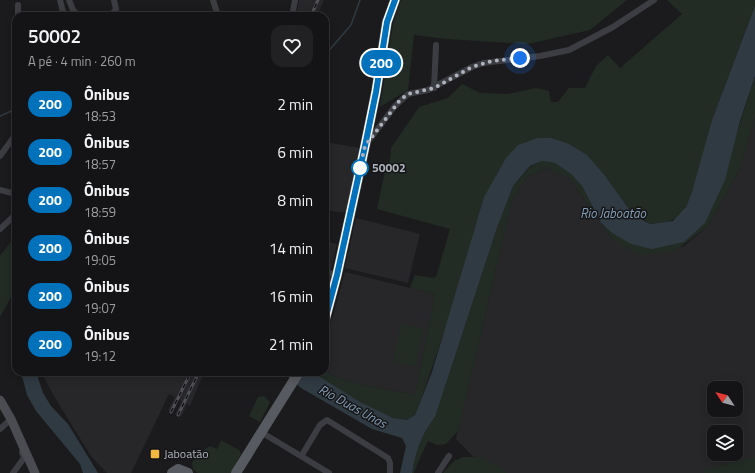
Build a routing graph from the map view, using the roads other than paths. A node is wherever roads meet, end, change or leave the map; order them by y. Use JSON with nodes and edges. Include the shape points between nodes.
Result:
{"nodes":[{"id":1,"x":60,"y":0,"type":"edge"},
{"id":2,"x":69,"y":0,"type":"edge"},
{"id":3,"x":114,"y":0,"type":"edge"},
{"id":4,"x":213,"y":0,"type":"edge"},
{"id":5,"x":295,"y":0,"type":"edge"},
{"id":6,"x":395,"y":0,"type":"edge"},
{"id":7,"x":654,"y":0,"type":"edge"},
{"id":8,"x":18,"y":5,"type":"dead end"},
{"id":9,"x":18,"y":12,"type":"edge"},
{"id":10,"x":63,"y":12,"type":"edge"},
{"id":11,"x":75,"y":12,"type":"edge"},
{"id":12,"x":114,"y":12,"type":"edge"},
{"id":13,"x":217,"y":12,"type":"edge"},
{"id":14,"x":293,"y":12,"type":"edge"},
{"id":15,"x":436,"y":45,"type":"dead end"},
{"id":16,"x":434,"y":88,"type":"junction"},
{"id":17,"x":12,"y":140,"type":"edge"},
{"id":18,"x":365,"y":146,"type":"junction"},
{"id":19,"x":0,"y":156,"type":"edge"},
{"id":20,"x":0,"y":190,"type":"edge"},
{"id":21,"x":12,"y":193,"type":"edge"},
{"id":22,"x":12,"y":218,"type":"edge"},
{"id":23,"x":0,"y":229,"type":"edge"},
{"id":24,"x":329,"y":273,"type":"edge"},
{"id":25,"x":337,"y":275,"type":"junction"},
{"id":26,"x":329,"y":305,"type":"edge"},
{"id":27,"x":296,"y":376,"type":"edge"},
{"id":28,"x":0,"y":400,"type":"edge"},
{"id":29,"x":11,"y":419,"type":"junction"},
{"id":30,"x":0,"y":429,"type":"edge"},
{"id":31,"x":261,"y":432,"type":"junction"},
{"id":32,"x":22,"y":443,"type":"junction"},
{"id":33,"x":302,"y":456,"type":"junction"},
{"id":34,"x":449,"y":456,"type":"dead end"},
{"id":35,"x":13,"y":473,"type":"edge"},
{"id":36,"x":35,"y":473,"type":"edge"},
{"id":37,"x":172,"y":473,"type":"edge"},
{"id":38,"x":188,"y":473,"type":"edge"},
{"id":39,"x":236,"y":473,"type":"edge"},
{"id":40,"x":330,"y":473,"type":"edge"},
{"id":41,"x":390,"y":473,"type":"edge"},
{"id":42,"x":438,"y":473,"type":"edge"}],
"edges":[{"from":1,"to":10,"type":"street"},
{"from":2,"to":11,"type":"street"},
{"from":3,"to":12,"type":"street","via":[[116,9]]},
{"from":4,"to":13,"type":"street"},
{"from":5,"to":14,"type":"street"},
{"from":6,"to":18,"type":"main road","via":[[387,22]]},
{"from":7,"to":16,"type":"street","via":[[613,27],[569,50],[483,63]]},
{"from":8,"to":9,"type":"street"},
{"from":15,"to":16,"type":"street"},
{"from":16,"to":18,"type":"street","via":[[408,94],[400,100]]},
{"from":17,"to":19,"type":"street"},
{"from":18,"to":25,"type":"main road"},
{"from":20,"to":21,"type":"street"},
{"from":22,"to":23,"type":"street"},
{"from":24,"to":25,"type":"street"},
{"from":25,"to":26,"type":"main road"},
{"from":27,"to":31,"type":"main road"},
{"from":28,"to":29,"type":"main road"},
{"from":29,"to":30,"type":"street"},
{"from":29,"to":32,"type":"main road"},
{"from":31,"to":33,"type":"street"},
{"from":31,"to":39,"type":"main road"},
{"from":32,"to":35,"type":"street","via":[[20,446],[24,457]]},
{"from":32,"to":36,"type":"main road"},
{"from":33,"to":40,"type":"street"},
{"from":33,"to":41,"type":"street","via":[[320,425],[327,420],[388,458]]},
{"from":34,"to":42,"type":"street"},
{"from":37,"to":38,"type":"main road","via":[[178,469]]}]}
